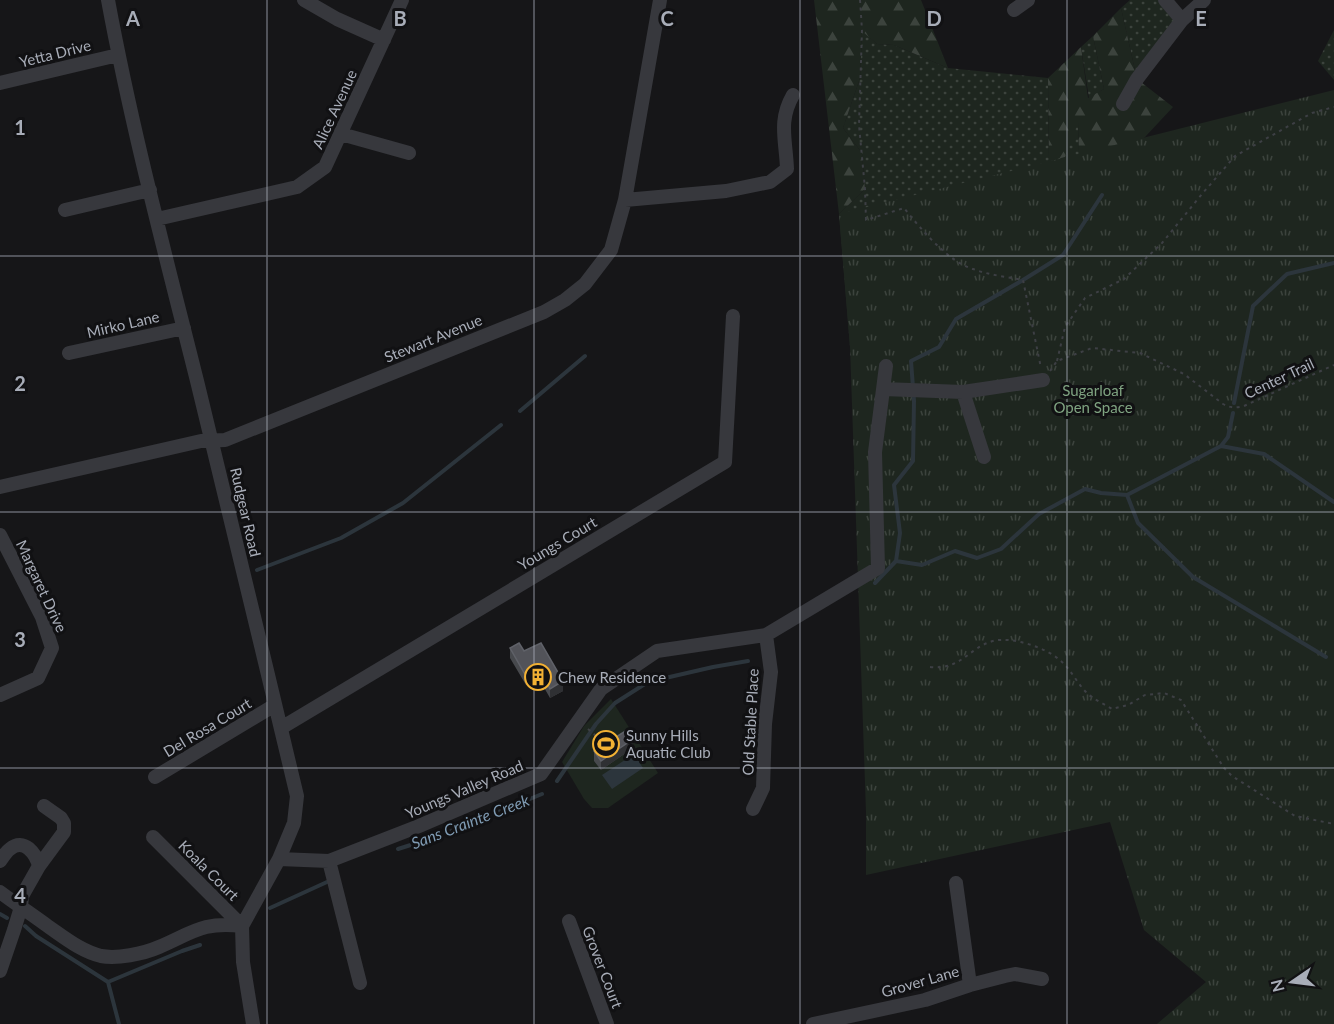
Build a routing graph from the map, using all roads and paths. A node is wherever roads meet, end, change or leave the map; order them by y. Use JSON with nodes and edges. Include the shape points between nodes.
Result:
{"nodes":[{"id":1,"x":108,"y":0,"type":"edge"},
{"id":2,"x":304,"y":0,"type":"edge"},
{"id":3,"x":402,"y":0,"type":"edge"},
{"id":4,"x":660,"y":0,"type":"edge"},
{"id":5,"x":860,"y":0,"type":"edge"},
{"id":6,"x":1028,"y":0,"type":"edge"},
{"id":7,"x":1165,"y":0,"type":"edge"},
{"id":8,"x":1204,"y":0,"type":"edge"},
{"id":9,"x":1014,"y":10,"type":"dead end"},
{"id":10,"x":1182,"y":20,"type":"junction"},
{"id":11,"x":384,"y":40,"type":"junction"},
{"id":12,"x":118,"y":55,"type":"junction"},
{"id":13,"x":0,"y":84,"type":"edge"},
{"id":14,"x":794,"y":95,"type":"dead end"},
{"id":15,"x":1123,"y":104,"type":"dead end"},
{"id":16,"x":1334,"y":107,"type":"edge"},
{"id":17,"x":341,"y":134,"type":"junction"},
{"id":18,"x":409,"y":153,"type":"dead end"},
{"id":19,"x":150,"y":190,"type":"junction"},
{"id":20,"x":626,"y":200,"type":"junction"},
{"id":21,"x":65,"y":210,"type":"dead end"},
{"id":22,"x":157,"y":219,"type":"junction"},
{"id":23,"x":733,"y":316,"type":"dead end"},
{"id":24,"x":184,"y":328,"type":"junction"},
{"id":25,"x":69,"y":353,"type":"dead end"},
{"id":26,"x":1057,"y":362,"type":"junction"},
{"id":27,"x":1334,"y":364,"type":"edge"},
{"id":28,"x":886,"y":366,"type":"dead end"},
{"id":29,"x":1043,"y":380,"type":"junction"},
{"id":30,"x":883,"y":389,"type":"junction"},
{"id":31,"x":963,"y":392,"type":"junction"},
{"id":32,"x":212,"y":441,"type":"junction"},
{"id":33,"x":984,"y":457,"type":"dead end"},
{"id":34,"x":0,"y":487,"type":"edge"},
{"id":35,"x":0,"y":535,"type":"edge"},
{"id":36,"x":766,"y":635,"type":"junction"},
{"id":37,"x":930,"y":667,"type":"dead end"},
{"id":38,"x":0,"y":695,"type":"edge"},
{"id":39,"x":275,"y":705,"type":"junction"},
{"id":40,"x":281,"y":728,"type":"junction"},
{"id":41,"x":587,"y":728,"type":"dead end"},
{"id":42,"x":606,"y":753,"type":"edge"},
{"id":43,"x":155,"y":777,"type":"dead end"},
{"id":44,"x":44,"y":806,"type":"dead end"},
{"id":45,"x":753,"y":809,"type":"dead end"},
{"id":46,"x":1334,"y":824,"type":"edge"},
{"id":47,"x":153,"y":837,"type":"dead end"},
{"id":48,"x":279,"y":859,"type":"junction"},
{"id":49,"x":0,"y":861,"type":"edge"},
{"id":50,"x":329,"y":861,"type":"junction"},
{"id":51,"x":39,"y":866,"type":"junction"},
{"id":52,"x":956,"y":882,"type":"dead end"},
{"id":53,"x":0,"y":892,"type":"edge"},
{"id":54,"x":21,"y":907,"type":"junction"},
{"id":55,"x":569,"y":921,"type":"dead end"},
{"id":56,"x":242,"y":926,"type":"junction"},
{"id":57,"x":0,"y":971,"type":"edge"},
{"id":58,"x":1042,"y":979,"type":"dead end"},
{"id":59,"x":360,"y":983,"type":"dead end"},
{"id":60,"x":970,"y":985,"type":"junction"},
{"id":61,"x":253,"y":1024,"type":"edge"},
{"id":62,"x":607,"y":1024,"type":"edge"},
{"id":63,"x":813,"y":1024,"type":"edge"}],
"edges":[{"from":1,"to":12,"type":"street","name":"Rudgear Road"},
{"from":2,"to":11,"type":"street"},
{"from":3,"to":11,"type":"street","name":"Alice Avenue"},
{"from":4,"to":20,"type":"street","name":"Stewart Avenue"},
{"from":5,"to":29,"type":"path","via":[[859,125],[866,220],[904,208],[955,261],[1023,280]]},
{"from":6,"to":9,"type":"street"},
{"from":7,"to":10,"type":"street"},
{"from":8,"to":10,"type":"street"},
{"from":10,"to":15,"type":"street"},
{"from":11,"to":17,"type":"street","name":"Alice Avenue"},
{"from":12,"to":13,"type":"street","name":"Yetta Drive"},
{"from":12,"to":19,"type":"street","name":"Rudgear Road"},
{"from":14,"to":20,"type":"street","via":[[783,121],[788,169],[770,182],[726,191]]},
{"from":16,"to":26,"type":"path","via":[[1312,113],[1235,156],[1162,243],[1124,279],[1085,298],[1065,327]]},
{"from":17,"to":18,"type":"street"},
{"from":17,"to":22,"type":"street","name":"Alice Avenue","via":[[325,167],[297,187]]},
{"from":19,"to":21,"type":"street"},
{"from":19,"to":22,"type":"street","name":"Rudgear Road"},
{"from":20,"to":32,"type":"street","name":"Stewart Avenue","via":[[612,250],[585,284],[565,300],[544,312],[225,440]]},
{"from":22,"to":24,"type":"street","name":"Rudgear Road"},
{"from":23,"to":40,"type":"street","name":"Youngs Court","via":[[725,462]]},
{"from":24,"to":25,"type":"street","name":"Mirko Lane"},
{"from":24,"to":32,"type":"street","name":"Rudgear Road"},
{"from":26,"to":27,"type":"path","name":"Center Trail","via":[[1092,348],[1140,353],[1184,374],[1228,407],[1237,408]]},
{"from":26,"to":29,"type":"path"},
{"from":28,"to":30,"type":"street"},
{"from":29,"to":31,"type":"street"},
{"from":30,"to":31,"type":"street"},
{"from":30,"to":36,"type":"street","name":"Youngs Valley Road","via":[[876,452],[879,568]]},
{"from":31,"to":33,"type":"street"},
{"from":32,"to":34,"type":"street","name":"Stewart Avenue"},
{"from":32,"to":39,"type":"street","name":"Rudgear Road"},
{"from":35,"to":38,"type":"street","name":"Margaret Drive","via":[[42,617],[52,648],[38,678]]},
{"from":36,"to":45,"type":"street","name":"Old Stable Place","via":[[771,672],[763,788]]},
{"from":36,"to":50,"type":"street","name":"Youngs Valley Road","via":[[657,651],[601,689],[541,774]]},
{"from":37,"to":46,"type":"path","via":[[942,668],[966,658],[981,646],[1009,640],[1052,653],[1087,693],[1112,709],[1145,695],[1164,693],[1181,700],[1232,776],[1294,816]]},
{"from":39,"to":40,"type":"street","name":"Rudgear Road"},
{"from":39,"to":43,"type":"street","name":"Del Rosa Court"},
{"from":40,"to":48,"type":"street","name":"Rudgear Road","via":[[297,796],[294,823]]},
{"from":41,"to":42,"type":"path"},
{"from":44,"to":51,"type":"street","via":[[61,818],[65,828]]},
{"from":47,"to":56,"type":"street","name":"Koala Court"},
{"from":48,"to":50,"type":"street","name":"Youngs Valley Road"},
{"from":48,"to":56,"type":"street","name":"Rudgear Road"},
{"from":49,"to":51,"type":"street","via":[[12,847],[21,845],[32,851]]},
{"from":50,"to":59,"type":"street"},
{"from":51,"to":54,"type":"street","via":[[22,896]]},
{"from":52,"to":60,"type":"street","name":"Grover Lane"},
{"from":53,"to":54,"type":"street"},
{"from":54,"to":56,"type":"street","via":[[86,951],[101,956],[117,957],[157,948],[207,926]]},
{"from":54,"to":57,"type":"street"},
{"from":55,"to":62,"type":"street","name":"Grover Court"},
{"from":56,"to":61,"type":"street","via":[[243,962]]},
{"from":58,"to":60,"type":"street","via":[[1015,974]]},
{"from":60,"to":63,"type":"street","name":"Grover Lane","via":[[925,1000]]}]}
